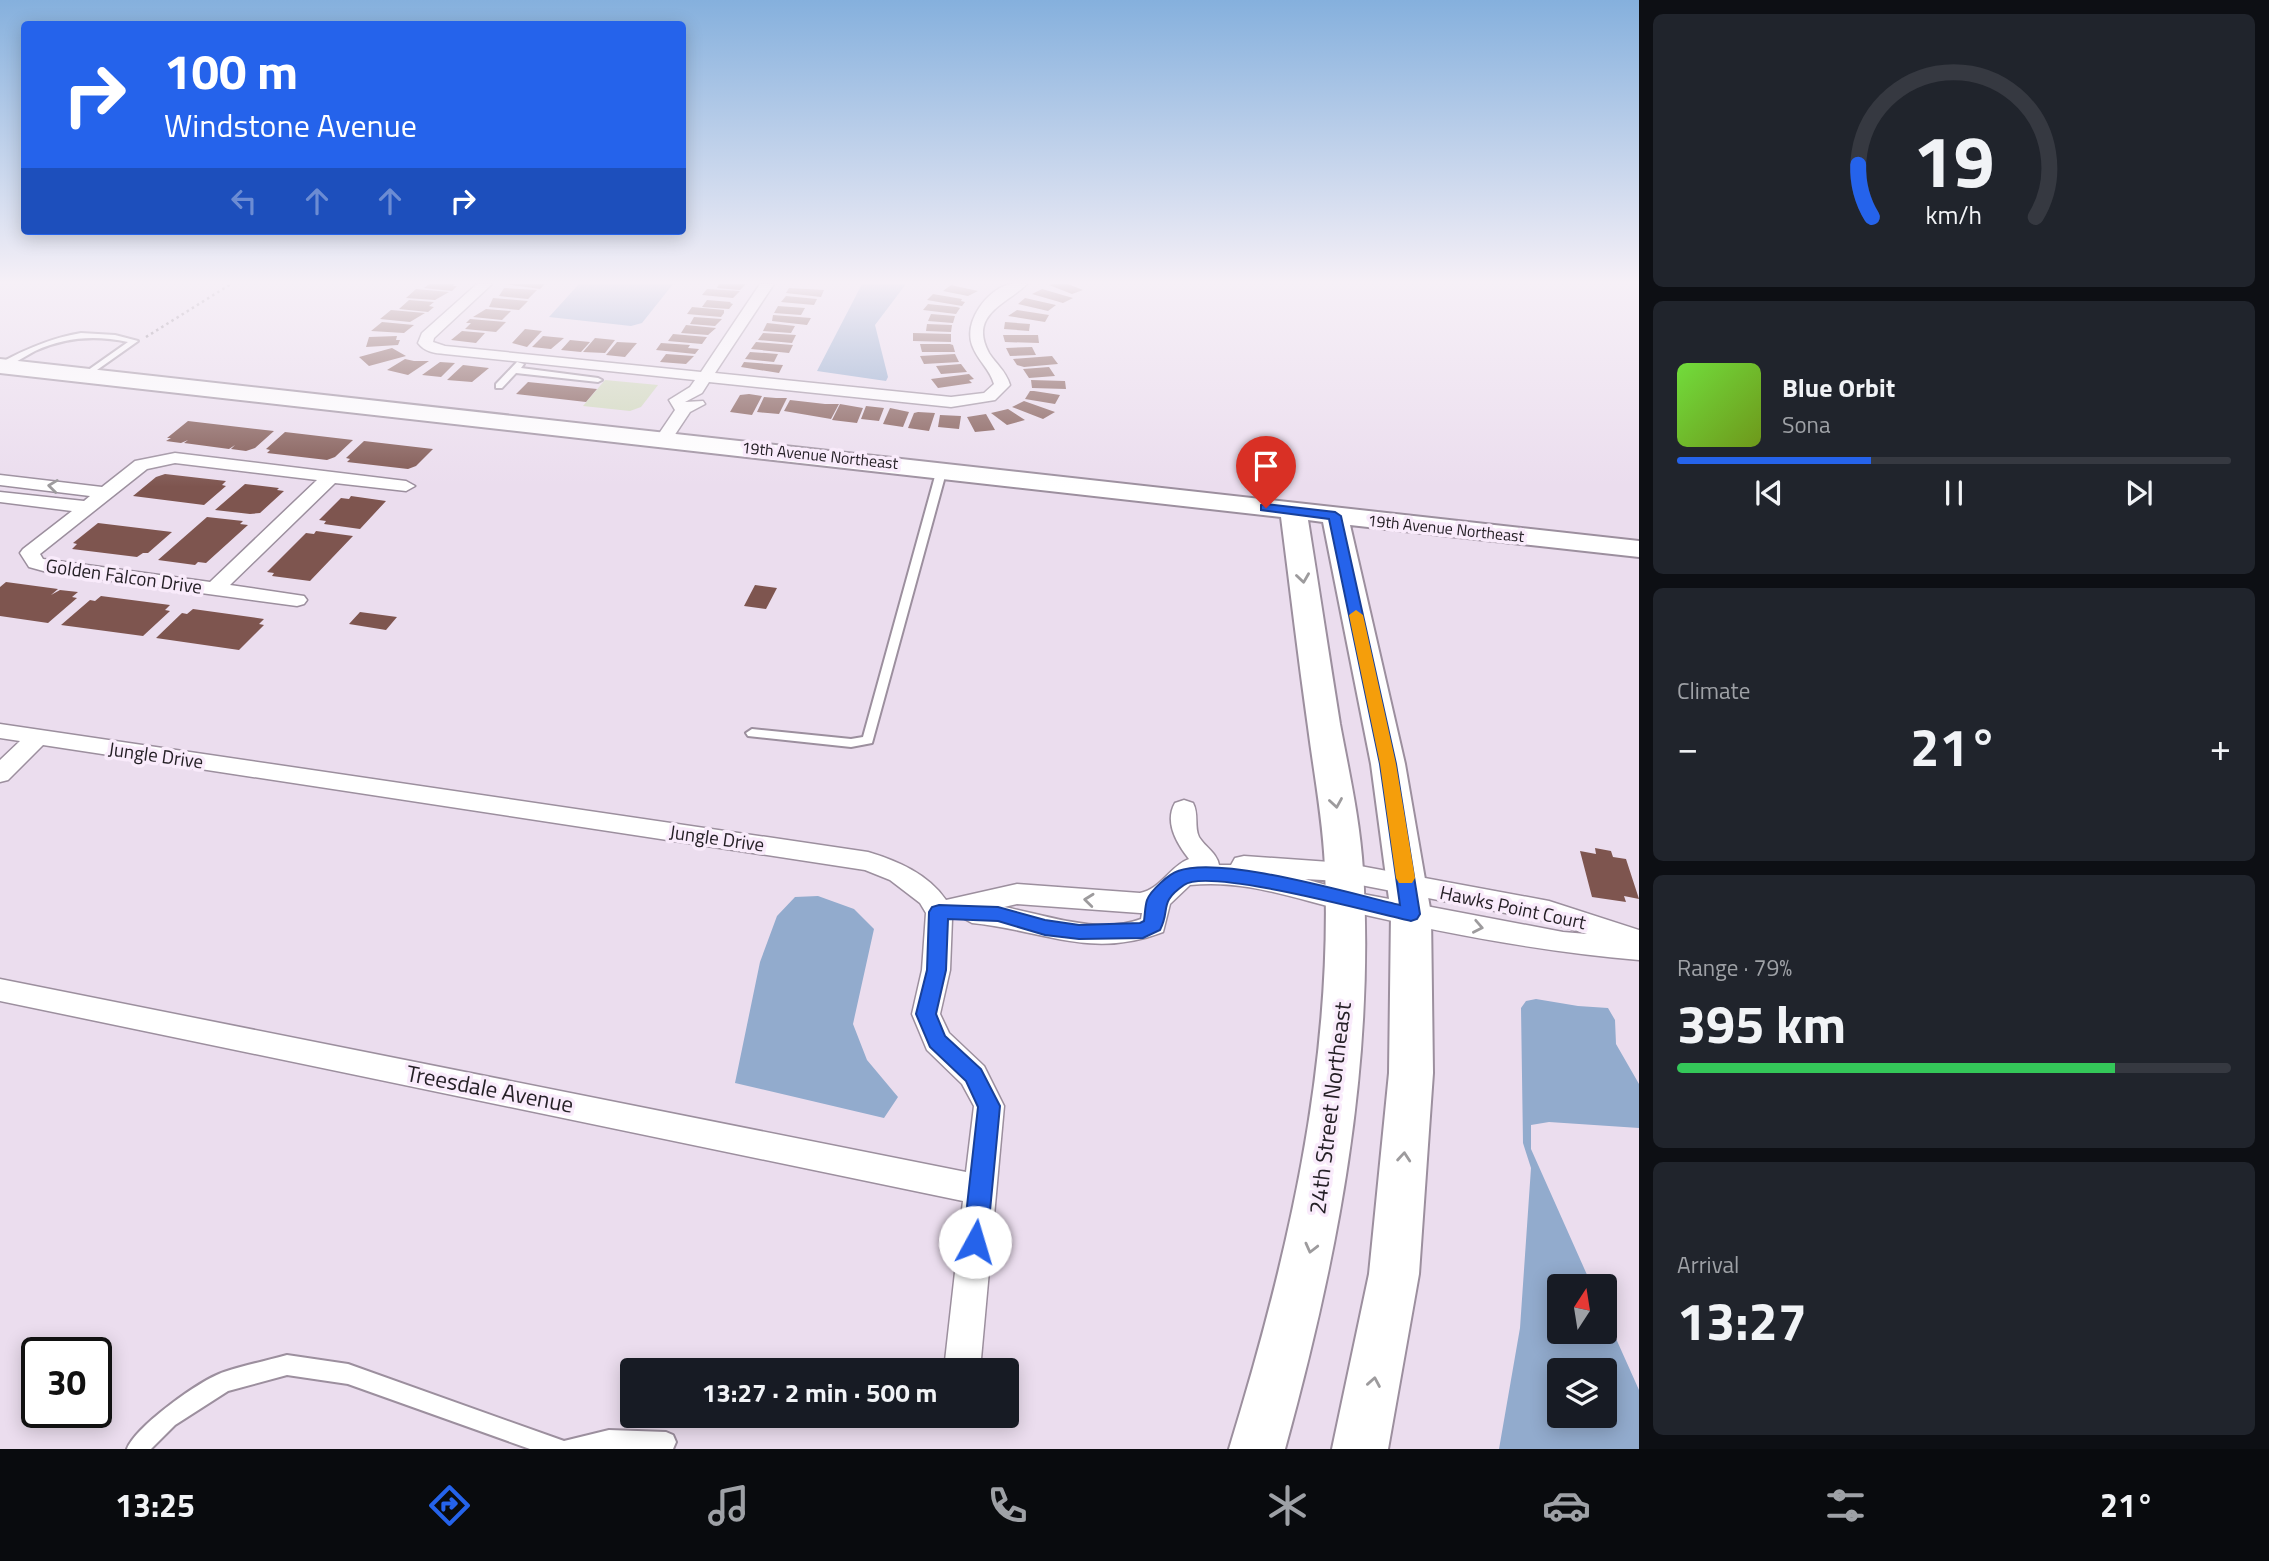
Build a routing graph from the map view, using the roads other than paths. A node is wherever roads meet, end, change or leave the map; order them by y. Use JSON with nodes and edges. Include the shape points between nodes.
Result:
{"nodes":[{"id":1,"x":26,"y":352,"type":"edge"},
{"id":2,"x":123,"y":352,"type":"edge"},
{"id":3,"x":460,"y":352,"type":"edge"},
{"id":4,"x":722,"y":352,"type":"edge"},
{"id":5,"x":981,"y":352,"type":"edge"},
{"id":6,"x":526,"y":359,"type":"junction"},
{"id":7,"x":0,"y":366,"type":"edge"},
{"id":8,"x":514,"y":370,"type":"junction"},
{"id":9,"x":87,"y":375,"type":"junction"},
{"id":10,"x":598,"y":380,"type":"dead end"},
{"id":11,"x":701,"y":384,"type":"junction"},
{"id":12,"x":499,"y":386,"type":"dead end"},
{"id":13,"x":664,"y":438,"type":"junction"},
{"id":14,"x":942,"y":469,"type":"junction"},
{"id":15,"x":331,"y":477,"type":"junction"},
{"id":16,"x":0,"y":480,"type":"edge"},
{"id":17,"x":406,"y":486,"type":"dead end"},
{"id":18,"x":105,"y":493,"type":"junction"},
{"id":19,"x":0,"y":497,"type":"edge"},
{"id":20,"x":87,"y":507,"type":"junction"},
{"id":21,"x":1293,"y":511,"type":"junction"},
{"id":22,"x":1335,"y":516,"type":"junction"},
{"id":23,"x":1639,"y":549,"type":"edge"},
{"id":24,"x":214,"y":589,"type":"junction"},
{"id":25,"x":297,"y":600,"type":"dead end"},
{"id":26,"x":0,"y":731,"type":"edge"},
{"id":27,"x":752,"y":733,"type":"dead end"},
{"id":28,"x":38,"y":737,"type":"junction"},
{"id":29,"x":0,"y":774,"type":"edge"},
{"id":30,"x":1185,"y":809,"type":"dead end"},
{"id":31,"x":1206,"y":863,"type":"junction"},
{"id":32,"x":1181,"y":876,"type":"junction"},
{"id":33,"x":1345,"y":882,"type":"junction"},
{"id":34,"x":1409,"y":899,"type":"junction"},
{"id":35,"x":939,"y":912,"type":"junction"},
{"id":36,"x":1639,"y":941,"type":"edge"},
{"id":37,"x":1639,"y":949,"type":"edge"},
{"id":38,"x":0,"y":990,"type":"edge"},
{"id":39,"x":980,"y":1191,"type":"junction"},
{"id":40,"x":963,"y":1358,"type":"edge"},
{"id":41,"x":666,"y":1443,"type":"dead end"},
{"id":42,"x":606,"y":1445,"type":"edge"},
{"id":43,"x":137,"y":1449,"type":"edge"},
{"id":44,"x":559,"y":1449,"type":"edge"},
{"id":45,"x":569,"y":1449,"type":"edge"},
{"id":46,"x":1257,"y":1449,"type":"edge"},
{"id":47,"x":1360,"y":1449,"type":"edge"}],
"edges":[{"from":1,"to":7,"type":"lane"},
{"from":2,"to":9,"type":"lane"},
{"from":3,"to":6,"type":"street"},
{"from":4,"to":11,"type":"street"},
{"from":5,"to":11,"type":"street","via":[[1002,378],[1002,385],[989,397],[951,402]]},
{"from":6,"to":8,"type":"lane"},
{"from":6,"to":11,"type":"street"},
{"from":7,"to":9,"type":"street","name":"19th Avenue Northeast"},
{"from":8,"to":10,"type":"lane"},
{"from":8,"to":12,"type":"lane"},
{"from":9,"to":13,"type":"street","name":"19th Avenue Northeast"},
{"from":11,"to":13,"type":"street","via":[[702,398],[684,409]]},
{"from":13,"to":14,"type":"street","name":"19th Avenue Northeast"},
{"from":14,"to":21,"type":"street","name":"19th Avenue Northeast"},
{"from":14,"to":27,"type":"lane","via":[[868,740],[850,743]]},
{"from":15,"to":17,"type":"street","name":"Golden Falcon Drive"},
{"from":15,"to":18,"type":"street","name":"Golden Falcon Drive","via":[[166,458],[141,465]]},
{"from":15,"to":24,"type":"street"},
{"from":18,"to":16,"type":"street","one_way":true},
{"from":18,"to":20,"type":"street","name":"Golden Falcon Drive"},
{"from":19,"to":20,"type":"street"},
{"from":20,"to":24,"type":"street","name":"Golden Falcon Drive","via":[[35,547],[30,554],[36,563]]},
{"from":21,"to":22,"type":"street","name":"19th Avenue Northeast"},
{"from":21,"to":33,"type":"street","name":"24th Street Northeast","one_way":true},
{"from":22,"to":23,"type":"street","name":"19th Avenue Northeast"},
{"from":22,"to":34,"type":"street","via":[[1388,764]]},
{"from":24,"to":25,"type":"street","name":"Golden Falcon Drive"},
{"from":26,"to":28,"type":"street","name":"Jungle Drive"},
{"from":28,"to":29,"type":"street"},
{"from":28,"to":35,"type":"street","name":"Jungle Drive","via":[[868,860],[900,873],[929,896]]},
{"from":30,"to":31,"type":"street","via":[[1186,838]]},
{"from":31,"to":32,"type":"street"},
{"from":31,"to":33,"type":"street"},
{"from":32,"to":33,"type":"street","via":[[1204,873],[1252,878],[1319,892]]},
{"from":32,"to":35,"type":"street","via":[[1157,900],[1153,925],[1143,930],[1062,930],[998,914]]},
{"from":33,"to":34,"type":"street","name":"Hawks Point Court"},
{"from":33,"to":46,"type":"street","name":"24th Street Northeast","one_way":true,"via":[[1342,1046],[1317,1222]]},
{"from":34,"to":36,"type":"street","name":"Hawks Point Court","via":[[1549,911]]},
{"from":34,"to":37,"type":"street","name":"Hawks Point Court","one_way":true,"via":[[1563,943]]},
{"from":47,"to":34,"type":"street","one_way":true,"via":[[1394,1274],[1413,1024]]},
{"from":35,"to":39,"type":"street","via":[[936,970],[926,1014],[937,1041],[973,1075],[989,1106]]},
{"from":38,"to":39,"type":"street","name":"Treesdale Avenue"},
{"from":39,"to":40,"type":"street"},
{"from":41,"to":42,"type":"lane"},
{"from":42,"to":45,"type":"lane"},
{"from":43,"to":44,"type":"lane","via":[[168,1418],[224,1382],[287,1365],[348,1374]]}]}
